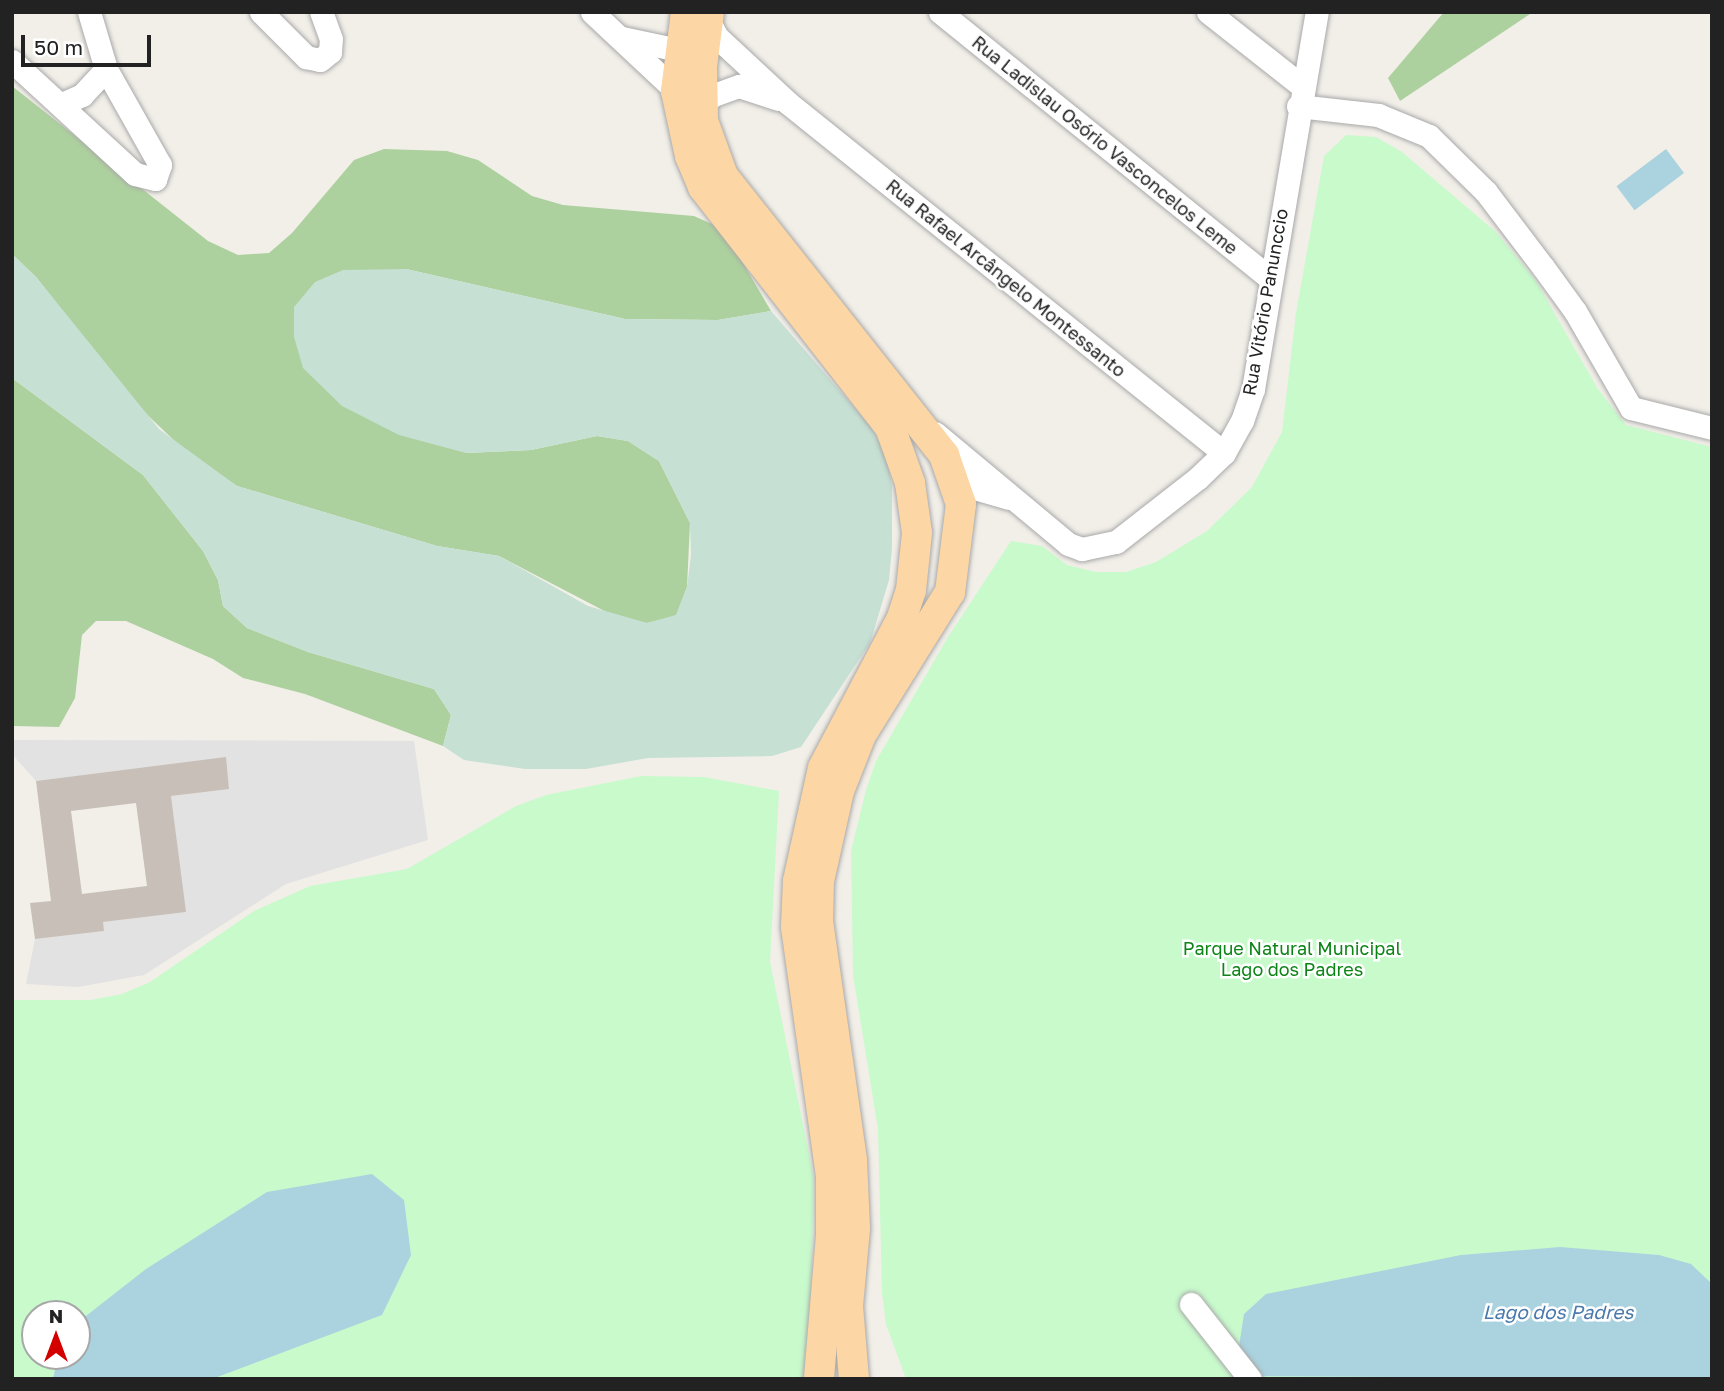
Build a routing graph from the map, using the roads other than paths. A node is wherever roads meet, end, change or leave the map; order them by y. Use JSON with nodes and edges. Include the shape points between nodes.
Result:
{"nodes":[{"id":1,"x":89,"y":12,"type":"edge"},
{"id":2,"x":261,"y":12,"type":"edge"},
{"id":3,"x":321,"y":12,"type":"edge"},
{"id":4,"x":592,"y":12,"type":"edge"},
{"id":5,"x":940,"y":12,"type":"edge"},
{"id":6,"x":1208,"y":12,"type":"edge"},
{"id":7,"x":1317,"y":12,"type":"edge"},
{"id":8,"x":701,"y":15,"type":"edge"},
{"id":9,"x":622,"y":38,"type":"junction"},
{"id":10,"x":690,"y":58,"type":"junction"},
{"id":11,"x":12,"y":61,"type":"edge"},
{"id":12,"x":106,"y":69,"type":"junction"},
{"id":13,"x":676,"y":91,"type":"junction"},
{"id":14,"x":1300,"y":96,"type":"junction"},
{"id":15,"x":788,"y":103,"type":"junction"},
{"id":16,"x":62,"y":104,"type":"junction"},
{"id":17,"x":702,"y":108,"type":"junction"},
{"id":18,"x":1270,"y":278,"type":"junction"},
{"id":19,"x":915,"y":417,"type":"junction"},
{"id":20,"x":1712,"y":428,"type":"edge"},
{"id":21,"x":1224,"y":453,"type":"junction"},
{"id":22,"x":964,"y":497,"type":"junction"},
{"id":23,"x":1012,"y":499,"type":"junction"},
{"id":24,"x":913,"y":501,"type":"junction"},
{"id":25,"x":917,"y":533,"type":"junction"},
{"id":26,"x":1191,"y":1304,"type":"dead end"},
{"id":27,"x":856,"y":1375,"type":"edge"},
{"id":28,"x":819,"y":1379,"type":"edge"},
{"id":29,"x":1250,"y":1379,"type":"edge"}],
"edges":[{"from":1,"to":12,"type":"street"},
{"from":2,"to":3,"type":"street","via":[[306,57],[320,60],[330,52],[331,39]]},
{"from":4,"to":9,"type":"street"},
{"from":5,"to":18,"type":"street","name":"Rua Ladislau Osório Vasconcelos Leme"},
{"from":6,"to":14,"type":"street"},
{"from":7,"to":14,"type":"street","name":"Rua Vitório Panunccio"},
{"from":8,"to":10,"type":"main road"},
{"from":8,"to":15,"type":"street","name":"Rua Rafael Arcângelo Montessanto","via":[[717,37]]},
{"from":9,"to":10,"type":"street"},
{"from":9,"to":13,"type":"street"},
{"from":10,"to":13,"type":"main road"},
{"from":10,"to":17,"type":"main road"},
{"from":11,"to":16,"type":"street"},
{"from":12,"to":16,"type":"street","via":[[97,84]]},
{"from":12,"to":16,"type":"street","via":[[160,165],[155,179],[135,174]]},
{"from":13,"to":24,"type":"main road","via":[[690,156],[704,187],[890,427],[904,460]]},
{"from":14,"to":18,"type":"street","name":"Rua Vitório Panunccio"},
{"from":14,"to":20,"type":"street","via":[[1378,115],[1429,136],[1486,192],[1543,267],[1575,311],[1631,408]]},
{"from":15,"to":17,"type":"street","name":"Rua Rafael Arcângelo Montessanto","via":[[739,86],[711,96]]},
{"from":15,"to":21,"type":"street","name":"Rua Rafael Arcângelo Montessanto"},
{"from":17,"to":19,"type":"main road","via":[[711,152],[738,200]]},
{"from":18,"to":21,"type":"street","name":"Rua Vitório Panunccio","via":[[1253,389]]},
{"from":19,"to":22,"type":"main road","via":[[944,456]]},
{"from":19,"to":23,"type":"street","name":"Rua Vitório Panunccio"},
{"from":21,"to":23,"type":"street","name":"Rua Vitório Panunccio","via":[[1116,542],[1097,548],[1068,544]]},
{"from":22,"to":23,"type":"street","name":"Rua Vitório Panunccio"},
{"from":22,"to":24,"type":"main road"},
{"from":22,"to":25,"type":"main road","via":[[955,524],[937,535]]},
{"from":22,"to":27,"type":"main road","via":[[950,592],[861,734],[839,791],[820,881],[818,921],[852,1160],[855,1228],[848,1306]]},
{"from":24,"to":25,"type":"main road"},
{"from":25,"to":28,"type":"main road","via":[[911,590],[901,620],[823,768],[798,881],[796,927],[831,1177]]},
{"from":26,"to":29,"type":"street"}]}
